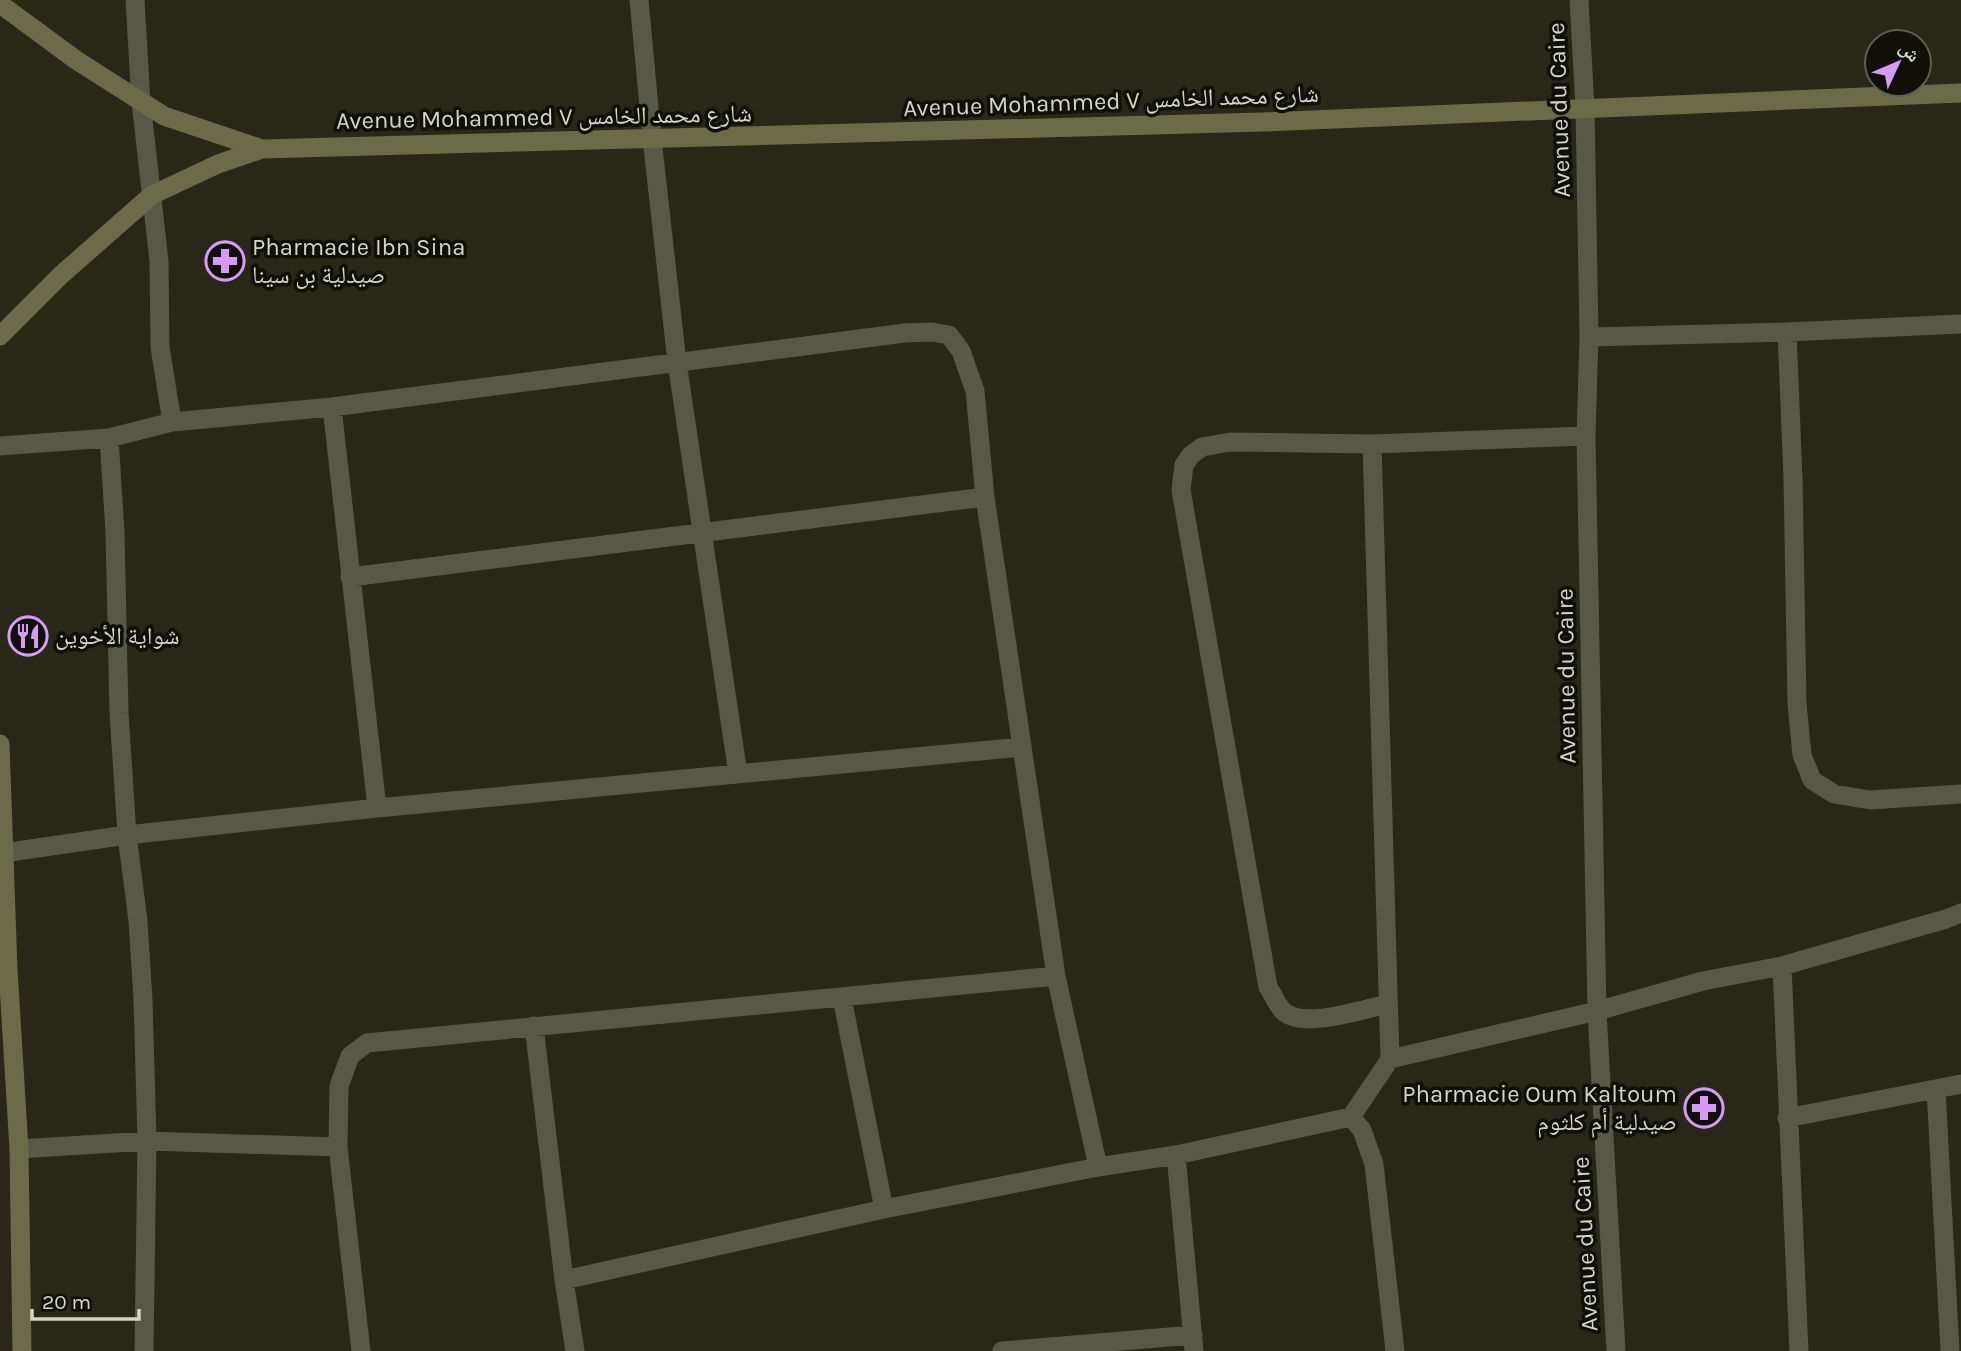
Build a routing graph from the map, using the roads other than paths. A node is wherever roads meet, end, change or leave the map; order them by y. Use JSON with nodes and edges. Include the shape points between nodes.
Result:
{"nodes":[{"id":1,"x":135,"y":0,"type":"edge"},
{"id":2,"x":639,"y":0,"type":"edge"},
{"id":3,"x":1579,"y":0,"type":"edge"},
{"id":4,"x":0,"y":4,"type":"edge"},
{"id":5,"x":1961,"y":93,"type":"edge"},
{"id":6,"x":141,"y":102,"type":"junction"},
{"id":7,"x":1585,"y":107,"type":"junction"},
{"id":8,"x":652,"y":139,"type":"junction"},
{"id":9,"x":262,"y":149,"type":"junction"},
{"id":10,"x":152,"y":195,"type":"junction"},
{"id":11,"x":1961,"y":324,"type":"edge"},
{"id":12,"x":1787,"y":332,"type":"junction"},
{"id":13,"x":0,"y":336,"type":"edge"},
{"id":14,"x":1588,"y":337,"type":"junction"},
{"id":15,"x":677,"y":362,"type":"junction"},
{"id":16,"x":332,"y":407,"type":"junction"},
{"id":17,"x":172,"y":422,"type":"junction"},
{"id":18,"x":1586,"y":436,"type":"junction"},
{"id":19,"x":109,"y":438,"type":"junction"},
{"id":20,"x":1372,"y":444,"type":"junction"},
{"id":21,"x":0,"y":446,"type":"edge"},
{"id":22,"x":985,"y":497,"type":"junction"},
{"id":23,"x":702,"y":533,"type":"junction"},
{"id":24,"x":349,"y":576,"type":"junction"},
{"id":25,"x":0,"y":744,"type":"edge"},
{"id":26,"x":1022,"y":747,"type":"junction"},
{"id":27,"x":738,"y":774,"type":"junction"},
{"id":28,"x":1961,"y":794,"type":"edge"},
{"id":29,"x":377,"y":808,"type":"junction"},
{"id":30,"x":127,"y":835,"type":"junction"},
{"id":31,"x":4,"y":853,"type":"junction"},
{"id":32,"x":1961,"y":912,"type":"edge"},
{"id":33,"x":1782,"y":967,"type":"junction"},
{"id":34,"x":1056,"y":975,"type":"junction"},
{"id":35,"x":842,"y":998,"type":"junction"},
{"id":36,"x":1388,"y":1004,"type":"junction"},
{"id":37,"x":1597,"y":1011,"type":"junction"},
{"id":38,"x":534,"y":1026,"type":"junction"},
{"id":39,"x":1390,"y":1059,"type":"junction"},
{"id":40,"x":1961,"y":1084,"type":"edge"},
{"id":41,"x":1936,"y":1089,"type":"junction"},
{"id":42,"x":1351,"y":1117,"type":"junction"},
{"id":43,"x":1787,"y":1118,"type":"junction"},
{"id":44,"x":148,"y":1141,"type":"junction"},
{"id":45,"x":338,"y":1147,"type":"junction"},
{"id":46,"x":19,"y":1149,"type":"junction"},
{"id":47,"x":1176,"y":1155,"type":"junction"},
{"id":48,"x":1098,"y":1167,"type":"junction"},
{"id":49,"x":884,"y":1209,"type":"junction"},
{"id":50,"x":564,"y":1280,"type":"junction"},
{"id":51,"x":1193,"y":1343,"type":"edge"},
{"id":52,"x":22,"y":1351,"type":"edge"},
{"id":53,"x":144,"y":1351,"type":"edge"},
{"id":54,"x":361,"y":1351,"type":"edge"},
{"id":55,"x":575,"y":1351,"type":"edge"},
{"id":56,"x":1002,"y":1351,"type":"edge"},
{"id":57,"x":1395,"y":1351,"type":"edge"},
{"id":58,"x":1616,"y":1351,"type":"edge"},
{"id":59,"x":1799,"y":1351,"type":"edge"},
{"id":60,"x":1950,"y":1351,"type":"edge"}],
"edges":[{"from":1,"to":6,"type":"street"},
{"from":2,"to":8,"type":"street"},
{"from":3,"to":7,"type":"street","name":"Avenue du Caire"},
{"from":4,"to":6,"type":"main road"},
{"from":5,"to":7,"type":"main road","name":"Avenue Mohammed V شارع محمد الخامس"},
{"from":6,"to":9,"type":"main road","via":[[164,116]]},
{"from":6,"to":10,"type":"street"},
{"from":7,"to":8,"type":"main road","name":"Avenue Mohammed V شارع محمد الخامس","via":[[1263,122]]},
{"from":7,"to":14,"type":"street","name":"Avenue du Caire"},
{"from":8,"to":9,"type":"main road","name":"Avenue Mohammed V شارع محمد الخامس"},
{"from":8,"to":15,"type":"street"},
{"from":9,"to":10,"type":"main road"},
{"from":10,"to":13,"type":"main road"},
{"from":10,"to":17,"type":"street","via":[[160,346]]},
{"from":11,"to":12,"type":"street"},
{"from":12,"to":14,"type":"street"},
{"from":12,"to":28,"type":"street","via":[[1802,755],[1812,780],[1833,794],[1870,800]]},
{"from":14,"to":18,"type":"street","name":"Avenue du Caire"},
{"from":15,"to":16,"type":"street"},
{"from":15,"to":22,"type":"street","via":[[905,333],[949,335],[961,351],[975,391]]},
{"from":15,"to":23,"type":"street"},
{"from":16,"to":17,"type":"street"},
{"from":16,"to":24,"type":"street"},
{"from":17,"to":19,"type":"street"},
{"from":18,"to":20,"type":"street"},
{"from":18,"to":37,"type":"street","name":"Avenue du Caire"},
{"from":19,"to":21,"type":"street"},
{"from":19,"to":30,"type":"street"},
{"from":20,"to":36,"type":"street"},
{"from":20,"to":36,"type":"street","via":[[1230,442],[1202,447],[1184,465],[1181,490],[1268,987],[1283,1011],[1297,1019]]},
{"from":22,"to":23,"type":"street"},
{"from":22,"to":26,"type":"street"},
{"from":23,"to":24,"type":"street"},
{"from":23,"to":27,"type":"street"},
{"from":24,"to":29,"type":"street"},
{"from":25,"to":31,"type":"main road"},
{"from":26,"to":27,"type":"street"},
{"from":26,"to":34,"type":"street"},
{"from":27,"to":29,"type":"street"},
{"from":29,"to":30,"type":"street"},
{"from":30,"to":31,"type":"street"},
{"from":30,"to":44,"type":"street","via":[[138,922]]},
{"from":31,"to":46,"type":"main road"},
{"from":32,"to":33,"type":"street"},
{"from":33,"to":37,"type":"street","via":[[1703,981]]},
{"from":33,"to":43,"type":"street"},
{"from":34,"to":35,"type":"street"},
{"from":34,"to":48,"type":"street"},
{"from":35,"to":38,"type":"street"},
{"from":35,"to":49,"type":"street"},
{"from":36,"to":39,"type":"street"},
{"from":37,"to":39,"type":"street"},
{"from":37,"to":58,"type":"street","name":"Avenue du Caire"},
{"from":38,"to":45,"type":"street","via":[[367,1043],[350,1056],[339,1086]]},
{"from":38,"to":50,"type":"street"},
{"from":39,"to":42,"type":"street"},
{"from":40,"to":41,"type":"street"},
{"from":41,"to":43,"type":"street"},
{"from":41,"to":60,"type":"street"},
{"from":42,"to":47,"type":"street"},
{"from":42,"to":57,"type":"street","via":[[1362,1130],[1374,1164]]},
{"from":43,"to":59,"type":"street"},
{"from":44,"to":45,"type":"street"},
{"from":44,"to":46,"type":"street"},
{"from":44,"to":53,"type":"street"},
{"from":45,"to":54,"type":"street"},
{"from":46,"to":52,"type":"main road"},
{"from":47,"to":48,"type":"street"},
{"from":47,"to":51,"type":"street"},
{"from":48,"to":49,"type":"street"},
{"from":49,"to":50,"type":"street"},
{"from":50,"to":55,"type":"street"},
{"from":51,"to":56,"type":"street"}]}
